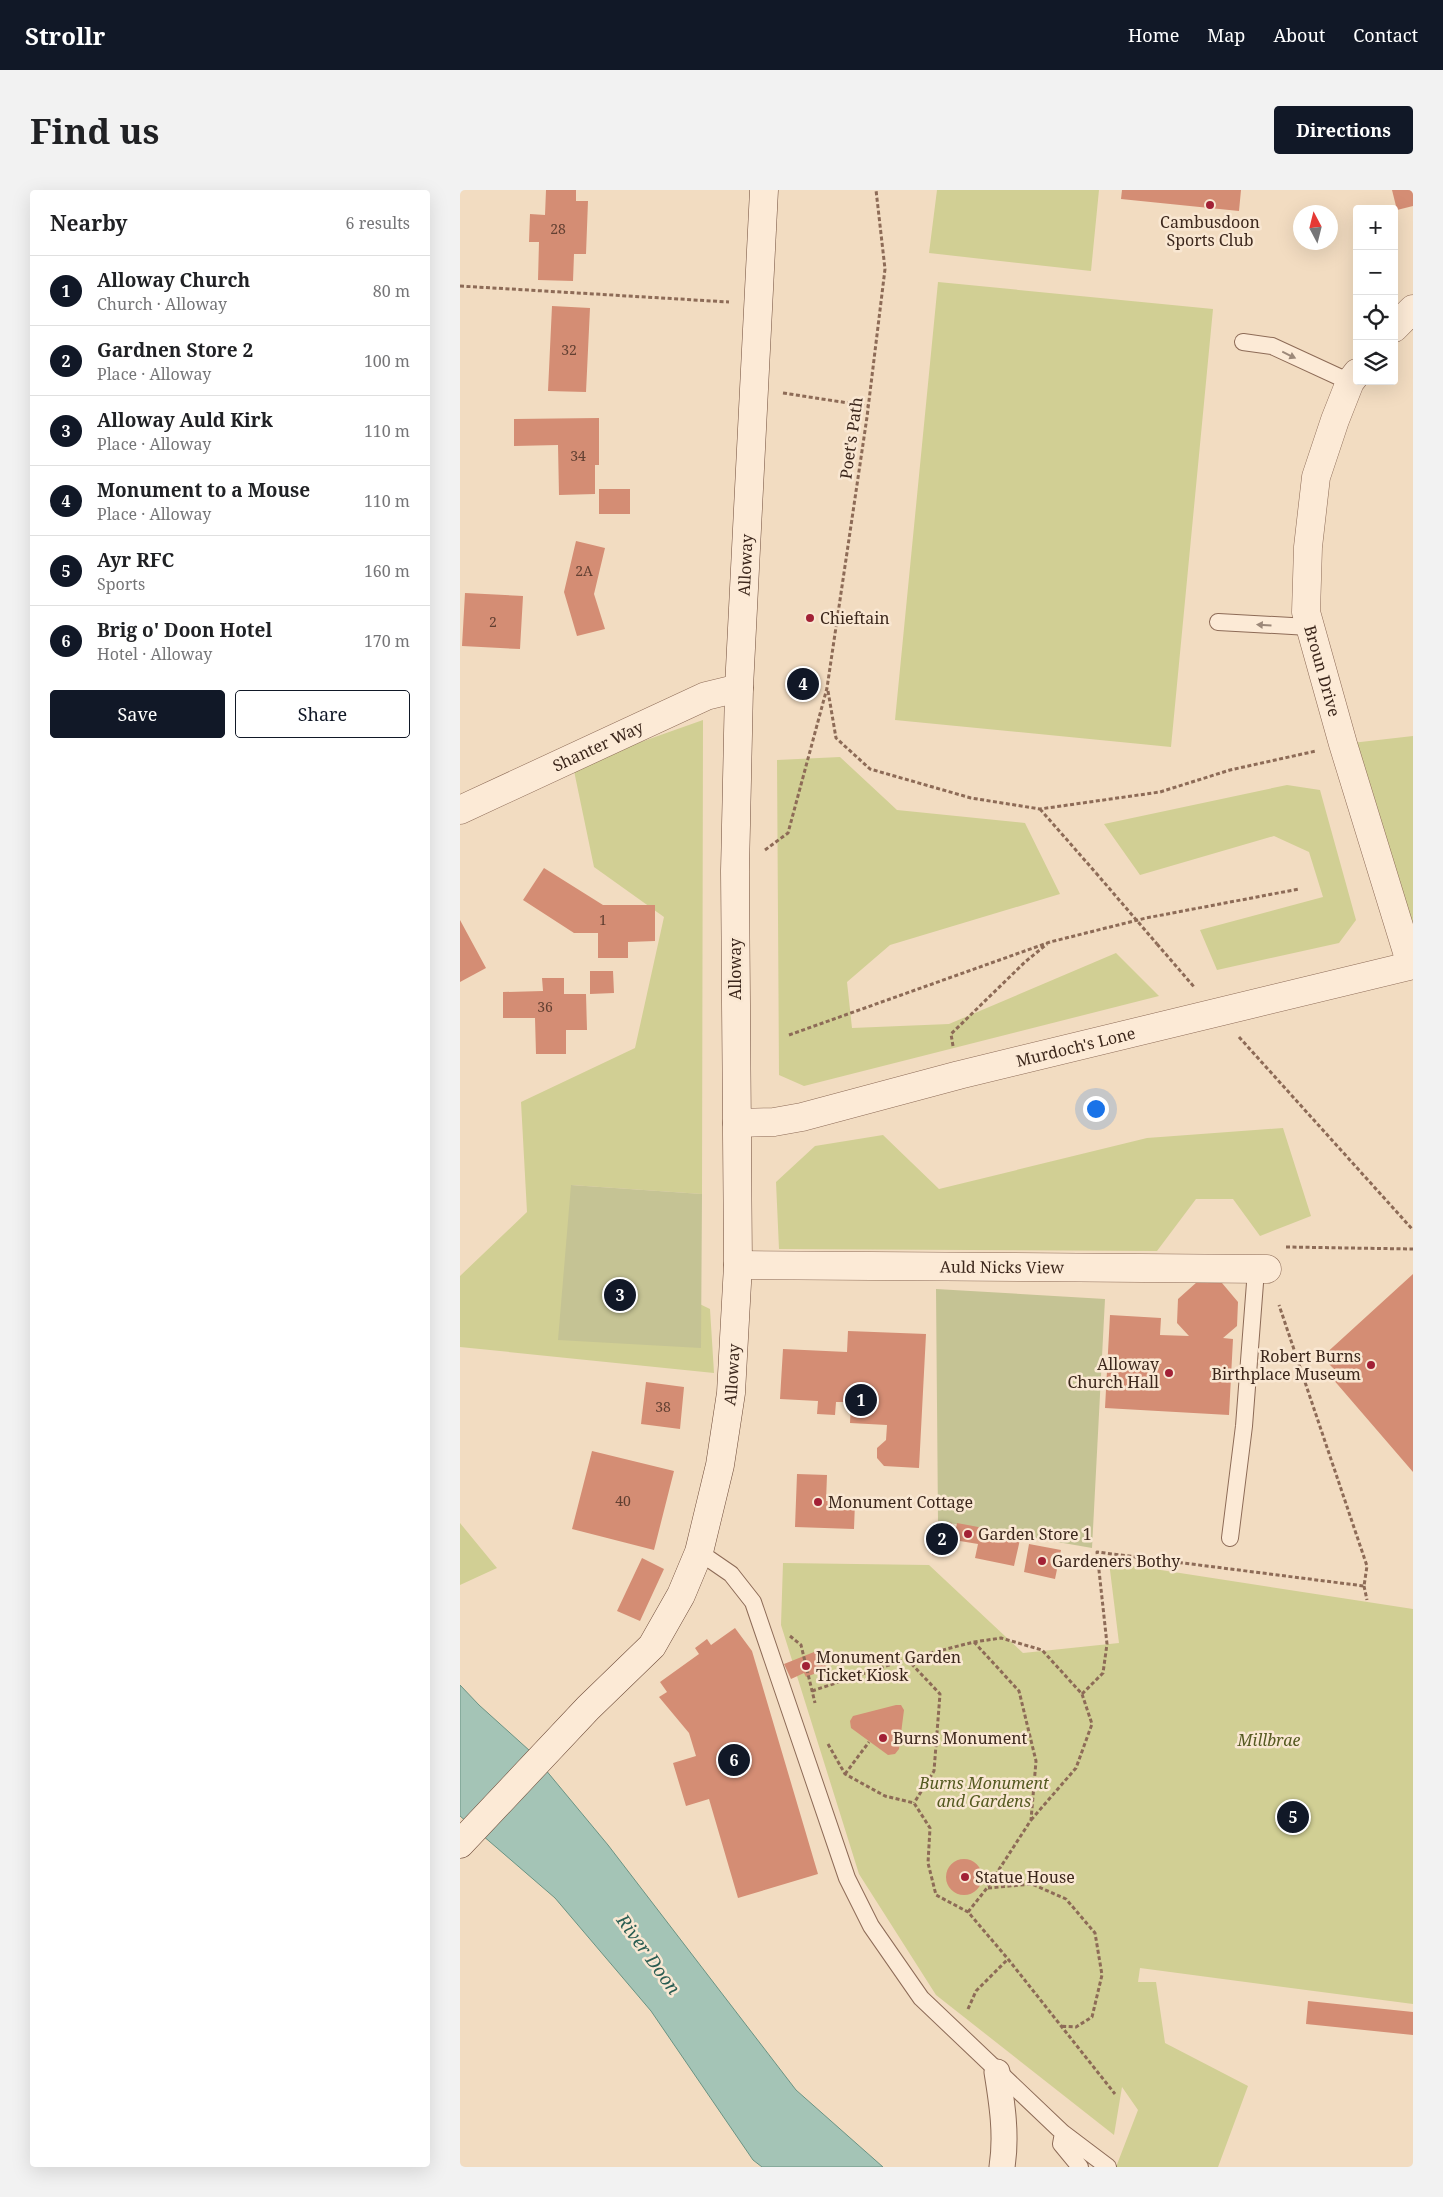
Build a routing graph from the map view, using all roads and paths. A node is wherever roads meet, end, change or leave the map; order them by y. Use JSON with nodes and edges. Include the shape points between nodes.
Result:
{"nodes":[{"id":1,"x":764,"y":190,"type":"edge"},
{"id":2,"x":876,"y":190,"type":"edge"},
{"id":3,"x":460,"y":286,"type":"edge"},
{"id":4,"x":758,"y":304,"type":"junction"},
{"id":5,"x":1413,"y":309,"type":"edge"},
{"id":6,"x":1398,"y":324,"type":"edge"},
{"id":7,"x":1243,"y":342,"type":"dead end"},
{"id":8,"x":1353,"y":378,"type":"edge"},
{"id":9,"x":755,"y":388,"type":"junction"},
{"id":10,"x":868,"y":406,"type":"junction"},
{"id":11,"x":1218,"y":622,"type":"dead end"},
{"id":12,"x":1309,"y":628,"type":"junction"},
{"id":13,"x":739,"y":688,"type":"junction"},
{"id":14,"x":827,"y":688,"type":"junction"},
{"id":15,"x":1343,"y":744,"type":"junction"},
{"id":16,"x":1040,"y":809,"type":"junction"},
{"id":17,"x":460,"y":810,"type":"edge"},
{"id":18,"x":735,"y":871,"type":"junction"},
{"id":19,"x":1299,"y":888,"type":"dead end"},
{"id":20,"x":1050,"y":942,"type":"junction"},
{"id":21,"x":1412,"y":965,"type":"edge"},
{"id":22,"x":1216,"y":1012,"type":"junction"},
{"id":23,"x":790,"y":1035,"type":"dead end"},
{"id":24,"x":959,"y":1075,"type":"junction"},
{"id":25,"x":737,"y":1123,"type":"junction"},
{"id":26,"x":1413,"y":1230,"type":"edge"},
{"id":27,"x":1413,"y":1249,"type":"edge"},
{"id":28,"x":738,"y":1265,"type":"junction"},
{"id":29,"x":1261,"y":1269,"type":"junction"},
{"id":30,"x":1230,"y":1538,"type":"dead end"},
{"id":31,"x":699,"y":1552,"type":"junction"},
{"id":32,"x":1364,"y":1586,"type":"dead end"},
{"id":33,"x":1368,"y":1600,"type":"dead end"},
{"id":34,"x":788,"y":1633,"type":"dead end"},
{"id":35,"x":974,"y":1642,"type":"junction"},
{"id":36,"x":907,"y":1660,"type":"junction"},
{"id":37,"x":812,"y":1691,"type":"junction"},
{"id":38,"x":816,"y":1707,"type":"dead end"},
{"id":39,"x":826,"y":1740,"type":"dead end"},
{"id":40,"x":869,"y":1742,"type":"dead end"},
{"id":41,"x":845,"y":1774,"type":"junction"},
{"id":42,"x":914,"y":1803,"type":"junction"},
{"id":43,"x":1031,"y":1820,"type":"junction"},
{"id":44,"x":460,"y":1844,"type":"edge"},
{"id":45,"x":987,"y":1888,"type":"junction"},
{"id":46,"x":968,"y":1912,"type":"junction"},
{"id":47,"x":1008,"y":1959,"type":"junction"},
{"id":48,"x":964,"y":2017,"type":"dead end"},
{"id":49,"x":1060,"y":2026,"type":"junction"},
{"id":50,"x":997,"y":2072,"type":"junction"},
{"id":51,"x":1115,"y":2094,"type":"dead end"},
{"id":52,"x":1063,"y":2133,"type":"junction"},
{"id":53,"x":1002,"y":2167,"type":"edge"},
{"id":54,"x":1080,"y":2167,"type":"edge"},
{"id":55,"x":1108,"y":2167,"type":"edge"}],
"edges":[{"from":1,"to":4,"type":"street","name":"Alloway"},
{"from":2,"to":10,"type":"path","name":"Poet's Path","via":[[886,269]]},
{"from":3,"to":4,"type":"path"},
{"from":4,"to":9,"type":"street","name":"Alloway"},
{"from":5,"to":6,"type":"street"},
{"from":7,"to":8,"type":"lane","one_way":true,"via":[[1272,346]]},
{"from":8,"to":12,"type":"street","name":"Broun Drive","via":[[1316,477],[1308,547],[1306,612]]},
{"from":9,"to":10,"type":"path"},
{"from":9,"to":13,"type":"street","name":"Alloway"},
{"from":10,"to":14,"type":"path","name":"Poet's Path"},
{"from":12,"to":11,"type":"lane","one_way":true},
{"from":12,"to":15,"type":"street","name":"Broun Drive"},
{"from":13,"to":17,"type":"street","name":"Shanter Way","via":[[706,696]]},
{"from":13,"to":18,"type":"street","name":"Alloway"},
{"from":14,"to":16,"type":"path","via":[[836,738],[870,769],[971,798]]},
{"from":14,"to":18,"type":"path","via":[[788,833]]},
{"from":15,"to":16,"type":"path","via":[[1230,770],[1160,792]]},
{"from":15,"to":21,"type":"street","name":"Broun Drive"},
{"from":16,"to":22,"type":"path","bridge":true},
{"from":18,"to":25,"type":"street","name":"Alloway"},
{"from":19,"to":20,"type":"path","via":[[1146,918]]},
{"from":20,"to":23,"type":"path"},
{"from":20,"to":24,"type":"path","via":[[951,1034]]},
{"from":21,"to":22,"type":"street","name":"Murdoch's Lone"},
{"from":22,"to":24,"type":"street","name":"Murdoch's Lone"},
{"from":22,"to":26,"type":"path"},
{"from":24,"to":25,"type":"street","name":"Murdoch's Lone","via":[[802,1117]]},
{"from":25,"to":28,"type":"street","name":"Alloway"},
{"from":27,"to":29,"type":"path","via":[[1270,1247]]},
{"from":28,"to":29,"type":"street","name":"Auld Nicks View"},
{"from":28,"to":31,"type":"street","name":"Alloway","via":[[731,1393],[720,1465]]},
{"from":29,"to":30,"type":"lane"},
{"from":31,"to":44,"type":"street","name":"Alloway","via":[[681,1595],[652,1646],[588,1708]]},
{"from":31,"to":50,"type":"lane","via":[[731,1574],[753,1602],[847,1878],[871,1926],[922,1998]]},
{"from":32,"to":33,"type":"path"},
{"from":34,"to":37,"type":"path","via":[[801,1645]]},
{"from":35,"to":36,"type":"path"},
{"from":35,"to":43,"type":"path","via":[[1019,1692],[1036,1761]]},
{"from":35,"to":43,"type":"path","via":[[1001,1638],[1042,1650],[1082,1694],[1092,1724],[1076,1768]]},
{"from":36,"to":37,"type":"path"},
{"from":36,"to":42,"type":"path","via":[[940,1694],[934,1771]]},
{"from":37,"to":38,"type":"path"},
{"from":39,"to":41,"type":"path"},
{"from":40,"to":41,"type":"path"},
{"from":41,"to":42,"type":"path","via":[[885,1796]]},
{"from":42,"to":46,"type":"path","via":[[930,1828],[928,1863],[936,1894]]},
{"from":43,"to":45,"type":"path"},
{"from":45,"to":46,"type":"path"},
{"from":45,"to":49,"type":"path","via":[[1032,1884],[1066,1899],[1095,1933],[1102,1975],[1092,2017],[1076,2027]]},
{"from":46,"to":47,"type":"path"},
{"from":47,"to":48,"type":"path","via":[[976,1991]]},
{"from":47,"to":49,"type":"path"},
{"from":49,"to":51,"type":"path"},
{"from":50,"to":52,"type":"lane"},
{"from":50,"to":53,"type":"street","via":[[1004,2111]]},
{"from":52,"to":54,"type":"lane","via":[[1062,2144]]},
{"from":52,"to":55,"type":"lane"}]}
